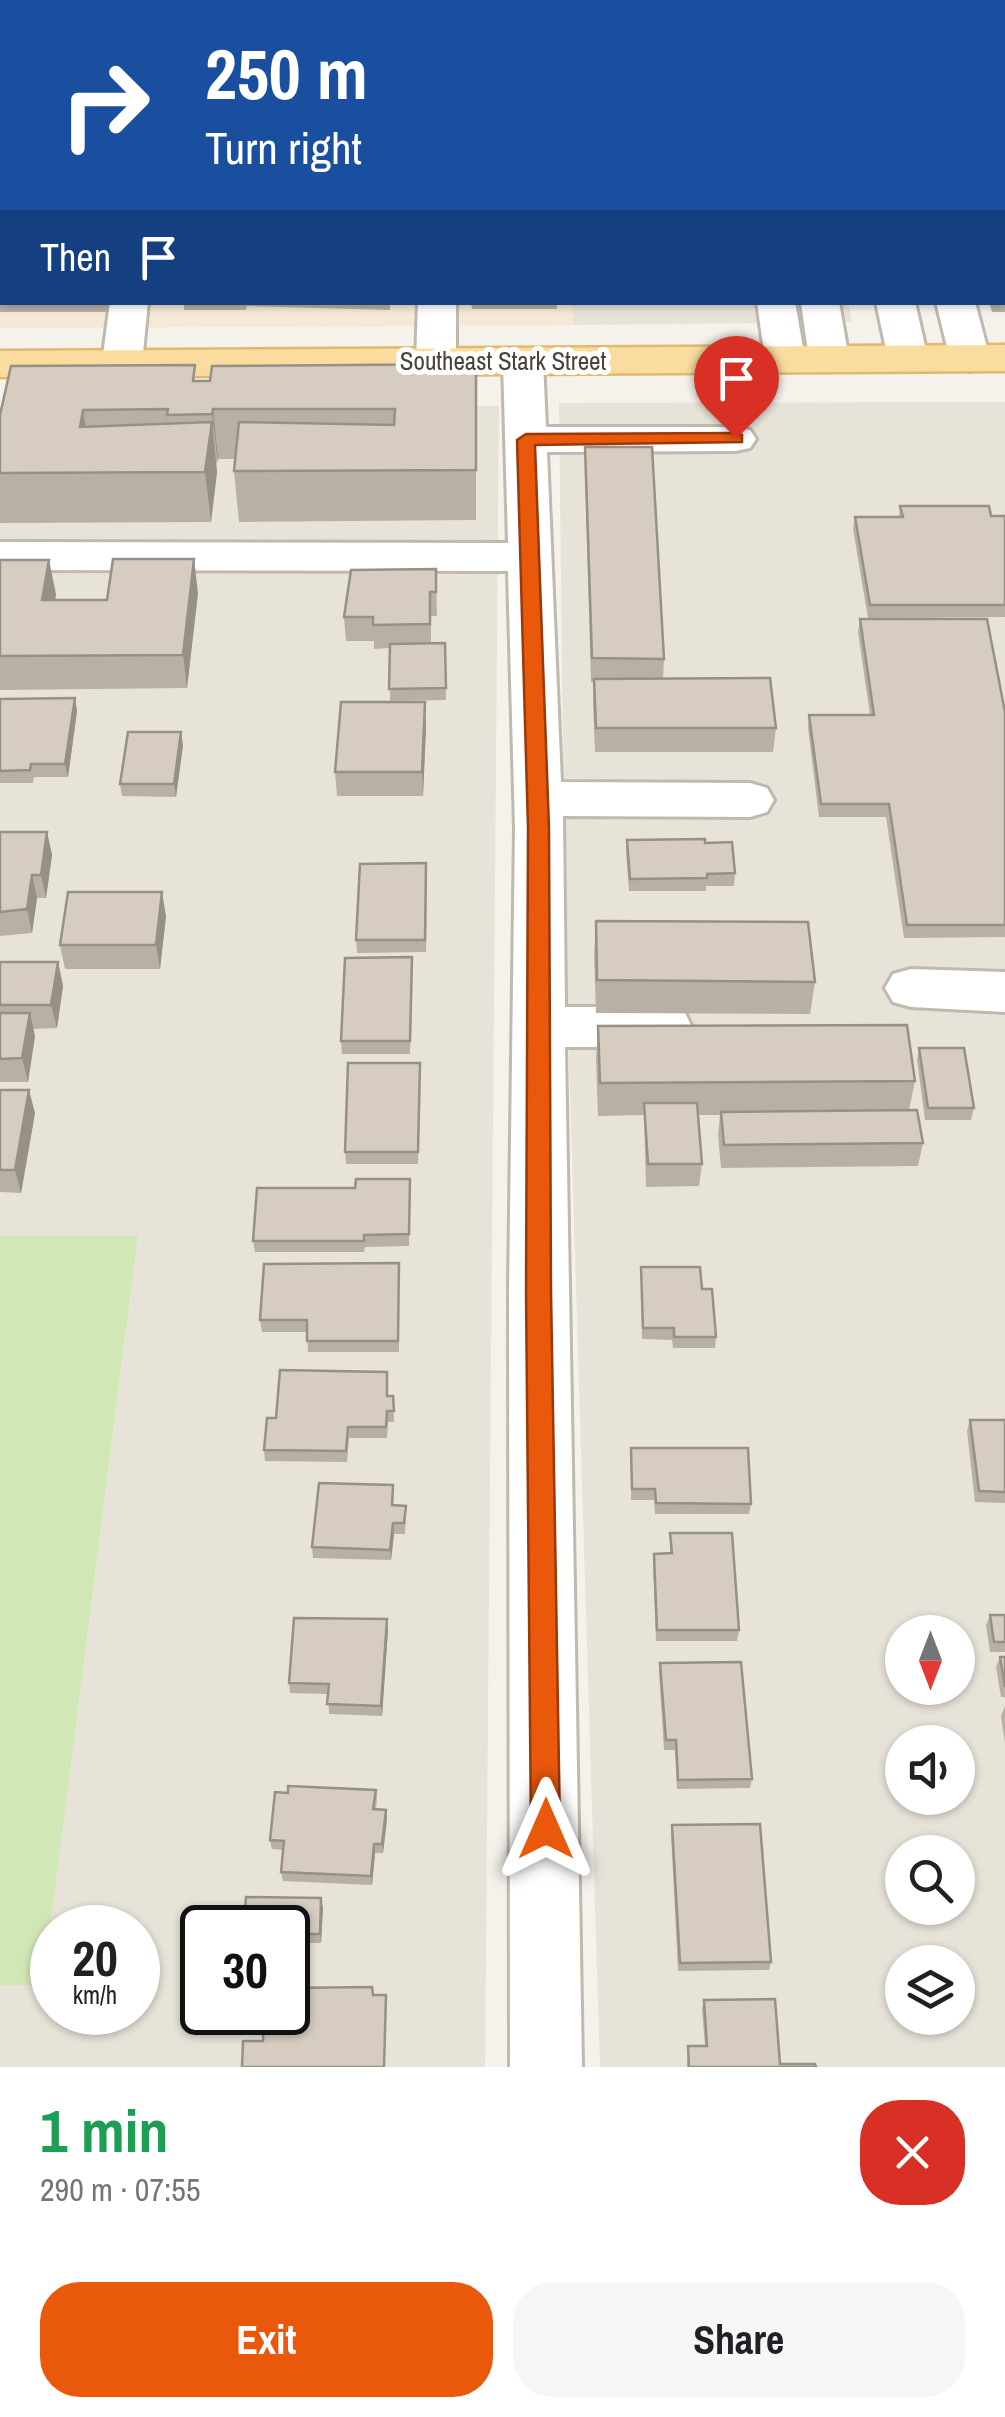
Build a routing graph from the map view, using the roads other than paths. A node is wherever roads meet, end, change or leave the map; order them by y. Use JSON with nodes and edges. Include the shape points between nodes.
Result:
{"nodes":[{"id":1,"x":130,"y":305,"type":"edge"},
{"id":2,"x":437,"y":305,"type":"edge"},
{"id":3,"x":776,"y":305,"type":"edge"},
{"id":4,"x":820,"y":305,"type":"edge"},
{"id":5,"x":896,"y":305,"type":"edge"},
{"id":6,"x":957,"y":305,"type":"edge"},
{"id":7,"x":987,"y":358,"type":"edge"},
{"id":8,"x":785,"y":359,"type":"junction"},
{"id":9,"x":829,"y":359,"type":"junction"},
{"id":10,"x":908,"y":359,"type":"junction"},
{"id":11,"x":523,"y":361,"type":"junction"},
{"id":12,"x":436,"y":362,"type":"junction"},
{"id":13,"x":0,"y":364,"type":"edge"},
{"id":14,"x":122,"y":364,"type":"junction"},
{"id":15,"x":736,"y":438,"type":"dead end"},
{"id":16,"x":526,"y":440,"type":"junction"},
{"id":17,"x":0,"y":556,"type":"edge"},
{"id":18,"x":532,"y":557,"type":"junction"},
{"id":19,"x":538,"y":799,"type":"junction"},
{"id":20,"x":750,"y":800,"type":"dead end"},
{"id":21,"x":911,"y":988,"type":"dead end"},
{"id":22,"x":1005,"y":992,"type":"edge"},
{"id":23,"x":709,"y":1026,"type":"edge"},
{"id":24,"x":538,"y":1027,"type":"junction"},
{"id":25,"x":546,"y":2067,"type":"edge"}],
"edges":[{"from":1,"to":14,"type":"street"},
{"from":2,"to":12,"type":"street"},
{"from":3,"to":8,"type":"street"},
{"from":4,"to":9,"type":"street"},
{"from":5,"to":10,"type":"street"},
{"from":6,"to":7,"type":"street"},
{"from":7,"to":10,"type":"main road","name":"Southeast Stark Street"},
{"from":8,"to":9,"type":"main road","name":"Southeast Stark Street"},
{"from":8,"to":11,"type":"main road","name":"Southeast Stark Street"},
{"from":9,"to":10,"type":"main road","name":"Southeast Stark Street"},
{"from":11,"to":12,"type":"main road","name":"Southeast Stark Street"},
{"from":11,"to":16,"type":"street"},
{"from":12,"to":14,"type":"main road","name":"Southeast Stark Street"},
{"from":13,"to":14,"type":"main road","name":"Southeast Stark Street"},
{"from":15,"to":16,"type":"street"},
{"from":16,"to":18,"type":"street"},
{"from":17,"to":18,"type":"street"},
{"from":18,"to":19,"type":"street"},
{"from":19,"to":20,"type":"street"},
{"from":19,"to":24,"type":"street"},
{"from":21,"to":22,"type":"street"},
{"from":23,"to":24,"type":"street"},
{"from":24,"to":25,"type":"street"}]}
